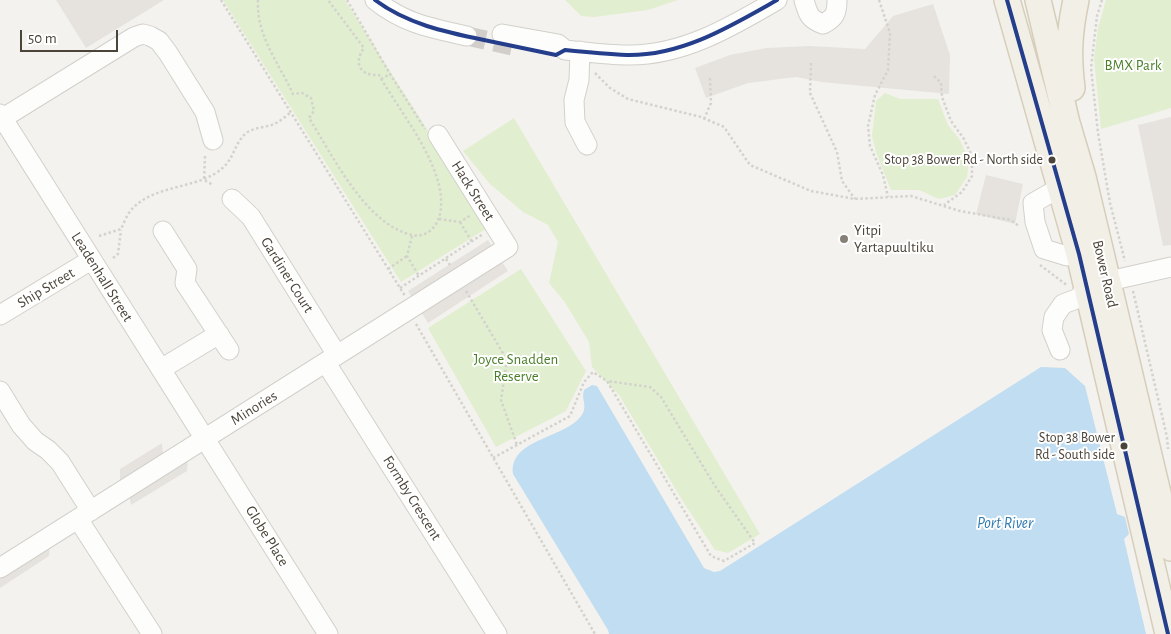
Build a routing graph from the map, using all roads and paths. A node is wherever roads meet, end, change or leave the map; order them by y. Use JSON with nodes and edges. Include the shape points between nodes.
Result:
{"nodes":[{"id":1,"x":220,"y":0,"type":"edge"},
{"id":2,"x":258,"y":0,"type":"edge"},
{"id":3,"x":328,"y":0,"type":"edge"},
{"id":4,"x":347,"y":0,"type":"edge"},
{"id":5,"x":375,"y":0,"type":"edge"},
{"id":6,"x":385,"y":0,"type":"edge"},
{"id":7,"x":777,"y":0,"type":"edge"},
{"id":8,"x":804,"y":0,"type":"edge"},
{"id":9,"x":837,"y":0,"type":"edge"},
{"id":10,"x":879,"y":0,"type":"edge"},
{"id":11,"x":1007,"y":0,"type":"edge"},
{"id":12,"x":1038,"y":0,"type":"edge"},
{"id":13,"x":1076,"y":0,"type":"edge"},
{"id":14,"x":1102,"y":0,"type":"edge"},
{"id":15,"x":507,"y":40,"type":"tunnel mouth"},
{"id":16,"x":573,"y":51,"type":"junction"},
{"id":17,"x":810,"y":63,"type":"dead end"},
{"id":18,"x":591,"y":68,"type":"dead end"},
{"id":19,"x":934,"y":76,"type":"dead end"},
{"id":20,"x":710,"y":78,"type":"dead end"},
{"id":21,"x":381,"y":79,"type":"junction"},
{"id":22,"x":290,"y":113,"type":"junction"},
{"id":23,"x":1,"y":116,"type":"edge"},
{"id":24,"x":704,"y":119,"type":"junction"},
{"id":25,"x":438,"y":135,"type":"dead end"},
{"id":26,"x":588,"y":145,"type":"dead end"},
{"id":27,"x":209,"y":148,"type":"joint"},
{"id":28,"x":204,"y":180,"type":"junction"},
{"id":29,"x":1072,"y":182,"type":"junction"},
{"id":30,"x":213,"y":185,"type":"dead end"},
{"id":31,"x":888,"y":197,"type":"junction"},
{"id":32,"x":232,"y":199,"type":"dead end"},
{"id":33,"x":854,"y":199,"type":"junction"},
{"id":34,"x":944,"y":205,"type":"junction"},
{"id":35,"x":439,"y":218,"type":"junction"},
{"id":36,"x":494,"y":225,"type":"junction"},
{"id":37,"x":122,"y":228,"type":"junction"},
{"id":38,"x":1021,"y":228,"type":"dead end"},
{"id":39,"x":163,"y":231,"type":"dead end"},
{"id":40,"x":99,"y":236,"type":"dead end"},
{"id":41,"x":412,"y":236,"type":"junction"},
{"id":42,"x":472,"y":242,"type":"junction"},
{"id":43,"x":508,"y":247,"type":"joint"},
{"id":44,"x":1079,"y":254,"type":"junction"},
{"id":45,"x":407,"y":256,"type":"junction"},
{"id":46,"x":113,"y":258,"type":"dead end"},
{"id":47,"x":446,"y":259,"type":"junction"},
{"id":48,"x":91,"y":260,"type":"junction"},
{"id":49,"x":1037,"y":263,"type":"dead end"},
{"id":50,"x":388,"y":269,"type":"junction"},
{"id":51,"x":1170,"y":270,"type":"edge"},
{"id":52,"x":419,"y":276,"type":"junction"},
{"id":53,"x":458,"y":279,"type":"junction"},
{"id":54,"x":1099,"y":283,"type":"junction"},
{"id":55,"x":400,"y":288,"type":"junction"},
{"id":56,"x":410,"y":309,"type":"junction"},
{"id":57,"x":0,"y":315,"type":"edge"},
{"id":58,"x":219,"y":334,"type":"junction"},
{"id":59,"x":230,"y":350,"type":"dead end"},
{"id":60,"x":1060,"y":350,"type":"dead end"},
{"id":61,"x":332,"y":359,"type":"junction"},
{"id":62,"x":161,"y":369,"type":"junction"},
{"id":63,"x":607,"y":381,"type":"junction"},
{"id":64,"x":0,"y":391,"type":"edge"},
{"id":65,"x":206,"y":438,"type":"junction"},
{"id":66,"x":517,"y":445,"type":"junction"},
{"id":67,"x":1169,"y":446,"type":"edge"},
{"id":68,"x":1167,"y":456,"type":"dead end"},
{"id":69,"x":493,"y":458,"type":"junction"},
{"id":70,"x":85,"y":515,"type":"junction"},
{"id":71,"x":1171,"y":548,"type":"edge"},
{"id":72,"x":0,"y":568,"type":"edge"},
{"id":73,"x":152,"y":634,"type":"edge"},
{"id":74,"x":328,"y":634,"type":"edge"},
{"id":75,"x":498,"y":634,"type":"edge"},
{"id":76,"x":595,"y":634,"type":"edge"},
{"id":77,"x":1168,"y":634,"type":"edge"}],
"edges":[{"from":1,"to":22,"type":"path"},
{"from":2,"to":41,"type":"path","via":[[262,32],[269,49],[293,94],[302,93],[311,98],[314,111],[309,118],[350,182],[384,222]]},
{"from":3,"to":21,"type":"path","via":[[364,48],[360,55],[360,66],[364,72],[370,76],[379,75]]},
{"from":4,"to":21,"type":"path","via":[[390,74]]},
{"from":5,"to":6,"type":"street","via":[[408,22],[462,30]]},
{"from":7,"to":16,"type":"street","via":[[722,32],[680,47],[628,55]]},
{"from":8,"to":9,"type":"street","via":[[808,13],[823,24],[833,19]]},
{"from":10,"to":31,"type":"path","via":[[890,33],[888,70],[875,95],[868,126],[870,146],[883,175]]},
{"from":11,"to":29,"type":"main road","name":"Bower Road"},
{"from":12,"to":29,"type":"main road","name":"Bower Road","via":[[1067,123]]},
{"from":13,"to":29,"type":"main road","via":[[1068,57]]},
{"from":14,"to":54,"type":"path","via":[[1091,68],[1110,203]]},
{"from":15,"to":16,"type":"street","via":[[558,44]]},
{"from":16,"to":26,"type":"street","via":[[579,80],[574,100],[576,122]]},
{"from":17,"to":33,"type":"path","via":[[810,93],[836,152],[842,180]]},
{"from":18,"to":24,"type":"path","via":[[610,88],[628,99]]},
{"from":19,"to":34,"type":"path","via":[[941,83],[942,97],[951,121],[972,156],[972,176],[962,192]]},
{"from":20,"to":24,"type":"path","via":[[711,103]]},
{"from":21,"to":35,"type":"path","via":[[431,163],[441,202]]},
{"from":22,"to":28,"type":"path","via":[[274,124],[247,132],[231,160]]},
{"from":22,"to":50,"type":"path"},
{"from":23,"to":27,"type":"street","via":[[143,34],[159,41],[204,112]]},
{"from":23,"to":48,"type":"street","name":"Leadenhall Street"},
{"from":24,"to":33,"type":"path","via":[[724,127],[750,165],[811,191]]},
{"from":25,"to":36,"type":"street","name":"Hack Street"},
{"from":27,"to":28,"type":"path"},
{"from":28,"to":30,"type":"path"},
{"from":28,"to":37,"type":"path","via":[[146,198],[132,210]]},
{"from":29,"to":44,"type":"main road","name":"Bower Road"},
{"from":29,"to":44,"type":"street","via":[[1033,203],[1044,249],[1067,256]]},
{"from":29,"to":54,"type":"main road","name":"Bower Road"},
{"from":31,"to":33,"type":"path"},
{"from":31,"to":34,"type":"path","via":[[911,196]]},
{"from":32,"to":61,"type":"street","name":"Gardiner Court","via":[[251,217]]},
{"from":34,"to":38,"type":"path","via":[[1011,220]]},
{"from":35,"to":41,"type":"path","via":[[425,234]]},
{"from":35,"to":42,"type":"path","via":[[460,222]]},
{"from":36,"to":42,"type":"path"},
{"from":36,"to":43,"type":"street","name":"Hack Street"},
{"from":37,"to":40,"type":"path"},
{"from":37,"to":46,"type":"path","via":[[118,254]]},
{"from":39,"to":58,"type":"street","via":[[187,269],[185,283]]},
{"from":41,"to":45,"type":"path"},
{"from":42,"to":47,"type":"path"},
{"from":43,"to":53,"type":"street","name":"Minories"},
{"from":44,"to":54,"type":"main road","name":"Bower Road"},
{"from":45,"to":50,"type":"path"},
{"from":45,"to":52,"type":"path"},
{"from":47,"to":52,"type":"path"},
{"from":47,"to":53,"type":"path"},
{"from":48,"to":57,"type":"street","name":"Ship Street"},
{"from":48,"to":62,"type":"street","name":"Leadenhall Street"},
{"from":49,"to":54,"type":"path"},
{"from":50,"to":55,"type":"path"},
{"from":51,"to":54,"type":"street"},
{"from":52,"to":55,"type":"path"},
{"from":53,"to":56,"type":"street","name":"Minories"},
{"from":53,"to":66,"type":"path","via":[[507,360],[501,400]]},
{"from":54,"to":60,"type":"street","via":[[1079,298],[1063,304],[1054,317],[1052,330]]},
{"from":54,"to":67,"type":"path","via":[[1161,409]]},
{"from":54,"to":71,"type":"main road","name":"Bower Road"},
{"from":54,"to":77,"type":"main road","name":"Bower Road"},
{"from":55,"to":56,"type":"path"},
{"from":56,"to":61,"type":"street","name":"Minories"},
{"from":56,"to":69,"type":"path"},
{"from":58,"to":59,"type":"street"},
{"from":58,"to":62,"type":"street"},
{"from":61,"to":65,"type":"street","name":"Minories"},
{"from":61,"to":75,"type":"street","name":"Formby Crescent"},
{"from":62,"to":65,"type":"street","name":"Leadenhall Street"},
{"from":63,"to":63,"type":"path","via":[[711,556],[724,561],[755,542],[714,486],[661,397],[650,387]]},
{"from":63,"to":66,"type":"path","via":[[593,372],[584,382],[570,416]]},
{"from":64,"to":70,"type":"street","via":[[20,425],[60,462]]},
{"from":65,"to":70,"type":"street","name":"Minories"},
{"from":65,"to":74,"type":"street","name":"Globe Place"},
{"from":66,"to":69,"type":"path"},
{"from":67,"to":68,"type":"path"},
{"from":69,"to":76,"type":"path"},
{"from":70,"to":72,"type":"street","name":"Minories"},
{"from":70,"to":73,"type":"street"}]}
